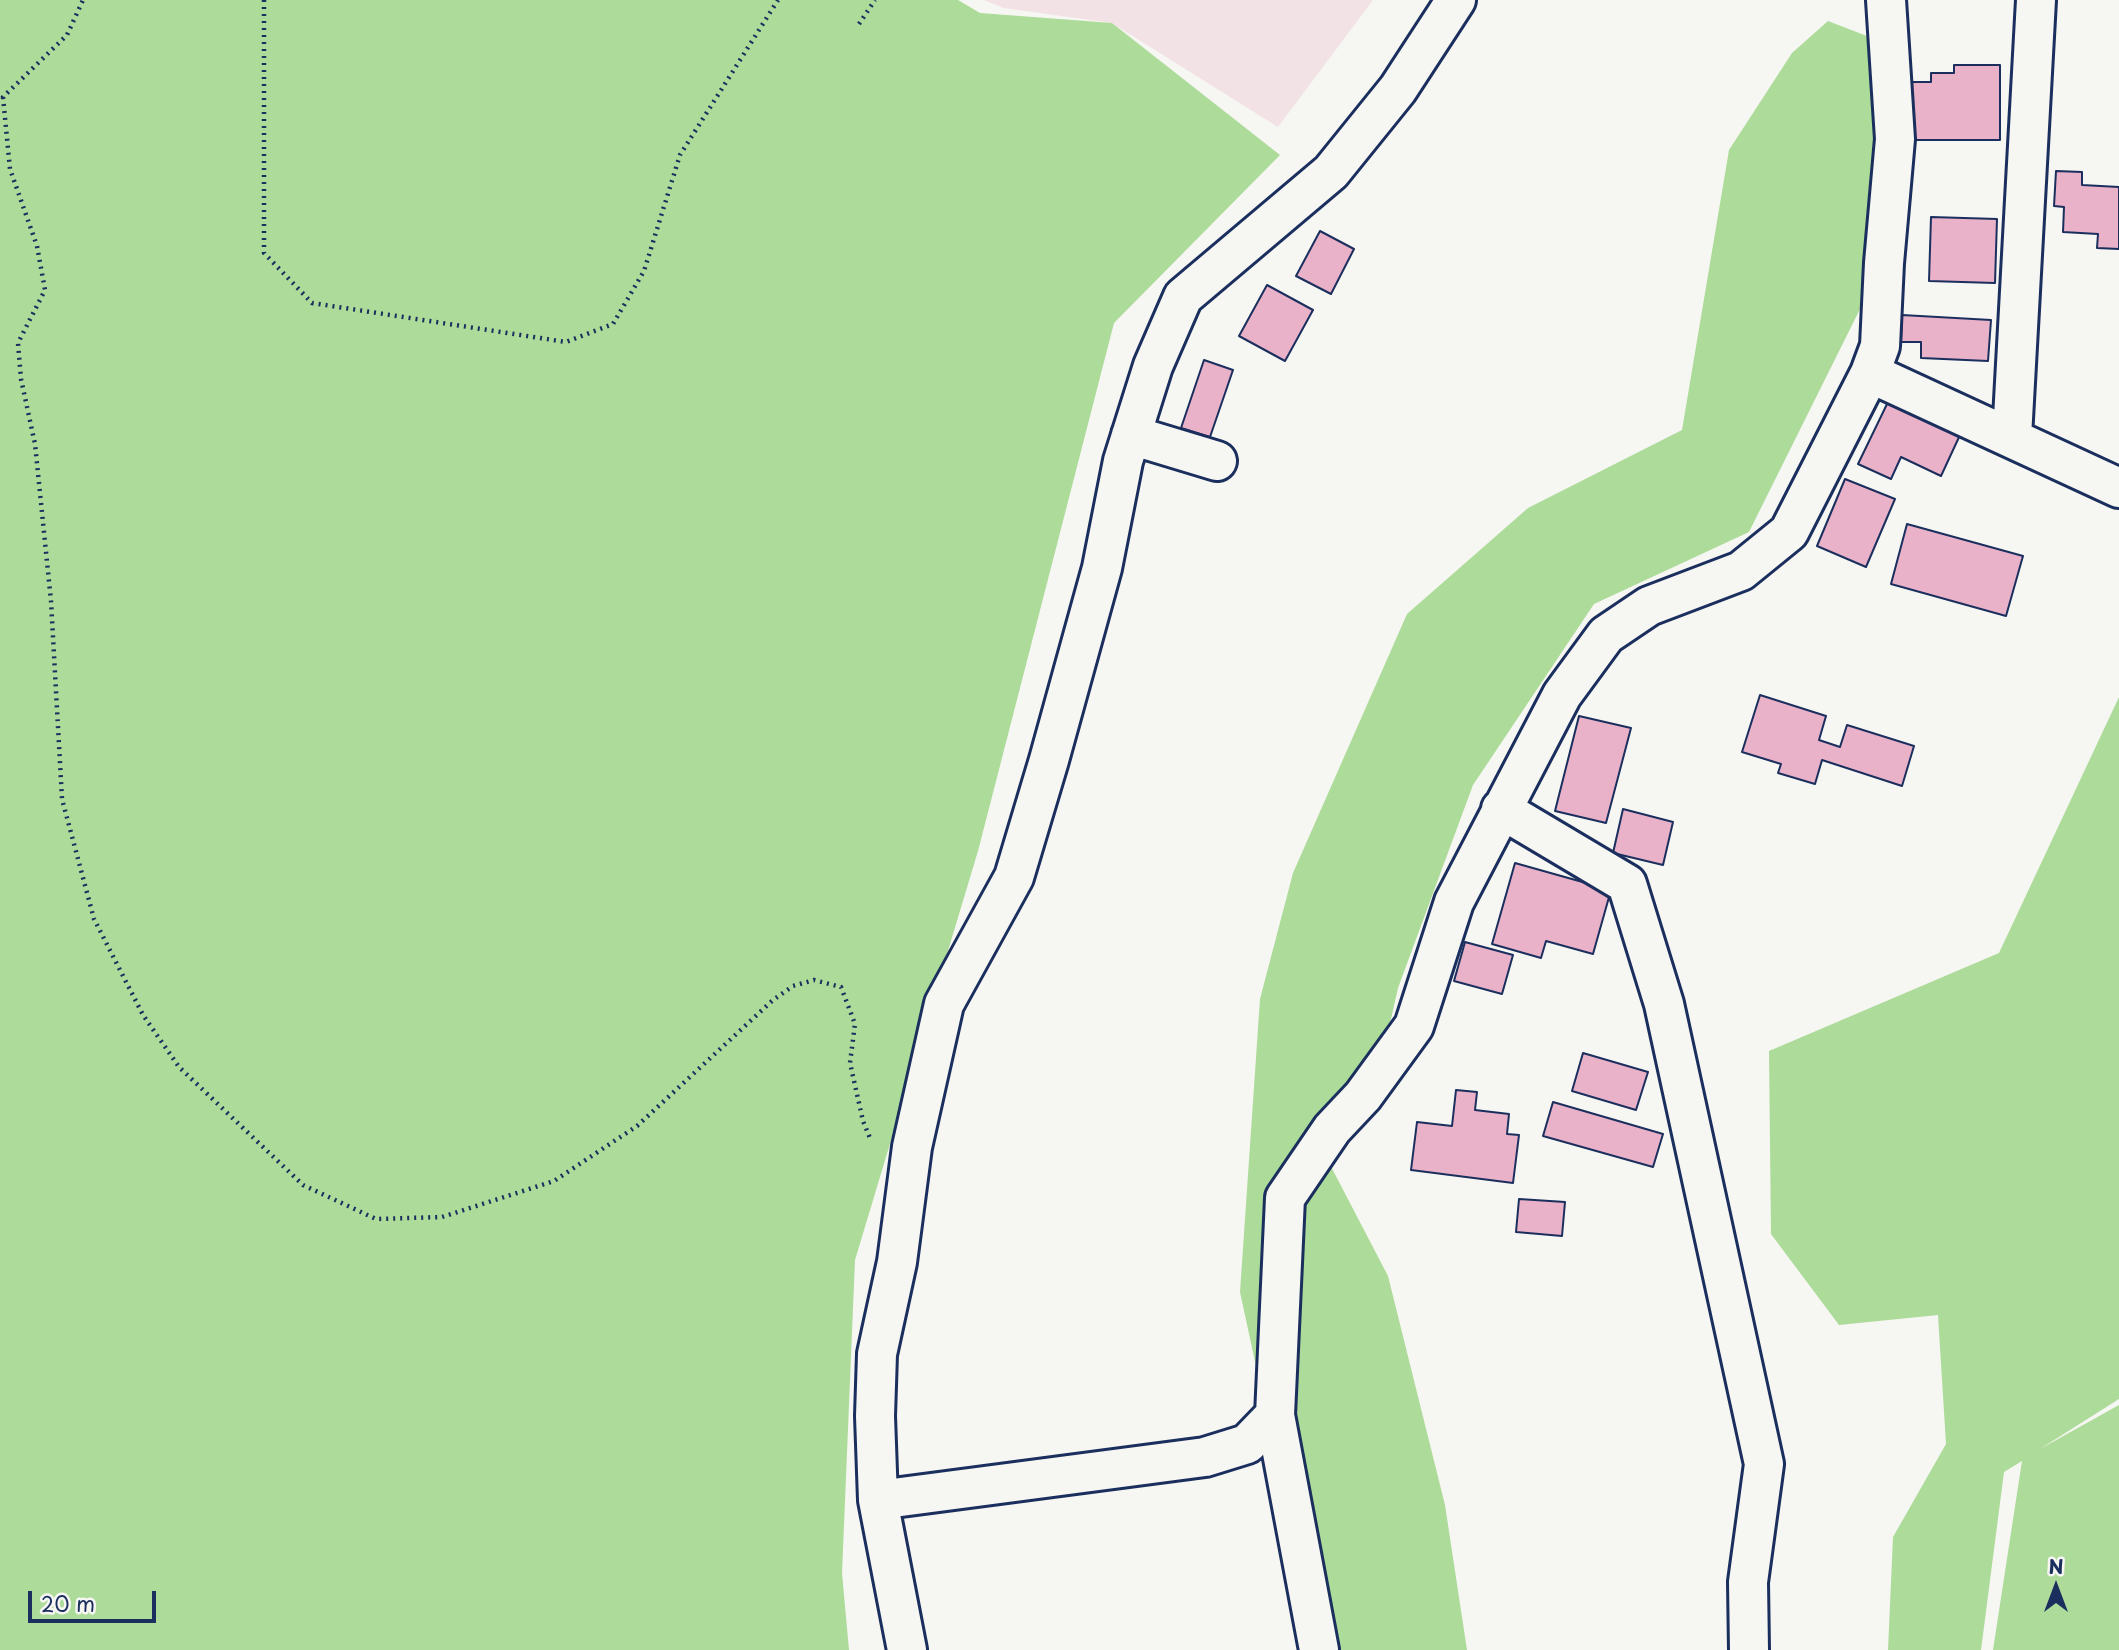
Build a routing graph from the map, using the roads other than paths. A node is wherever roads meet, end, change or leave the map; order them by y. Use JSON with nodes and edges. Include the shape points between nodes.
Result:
{"nodes":[{"id":1,"x":1456,"y":0,"type":"edge"},
{"id":2,"x":1886,"y":0,"type":"edge"},
{"id":3,"x":2036,"y":0,"type":"edge"},
{"id":4,"x":1870,"y":373,"type":"junction"},
{"id":5,"x":1131,"y":435,"type":"junction"},
{"id":6,"x":2012,"y":437,"type":"junction"},
{"id":7,"x":1217,"y":461,"type":"dead end"},
{"id":8,"x":2119,"y":488,"type":"edge"},
{"id":9,"x":1501,"y":809,"type":"junction"},
{"id":10,"x":1275,"y":1415,"type":"junction"},
{"id":11,"x":878,"y":1500,"type":"junction"},
{"id":12,"x":907,"y":1650,"type":"edge"},
{"id":13,"x":1319,"y":1650,"type":"edge"},
{"id":14,"x":1749,"y":1650,"type":"edge"}],
"edges":[{"from":1,"to":5,"type":"street","via":[[1398,89],[1331,172],[1183,297],[1153,366]]},
{"from":2,"to":4,"type":"street","via":[[1895,139],[1880,346]]},
{"from":3,"to":6,"type":"street"},
{"from":4,"to":6,"type":"street"},
{"from":4,"to":9,"type":"street","via":[[1788,532],[1741,571],[1649,606],[1606,635],[1562,695]]},
{"from":5,"to":7,"type":"street"},
{"from":5,"to":11,"type":"street","via":[[1102,568],[1014,877],[944,1004],[912,1147],[897,1262],[877,1354]]},
{"from":6,"to":8,"type":"street"},
{"from":9,"to":10,"type":"street","via":[[1454,902],[1415,1026],[1332,1129],[1285,1198]]},
{"from":9,"to":14,"type":"street","via":[[1627,884],[1664,1004],[1764,1464],[1748,1582]]},
{"from":10,"to":11,"type":"street","via":[[1247,1444],[1205,1457]]},
{"from":10,"to":13,"type":"street"},
{"from":11,"to":12,"type":"street"}]}
